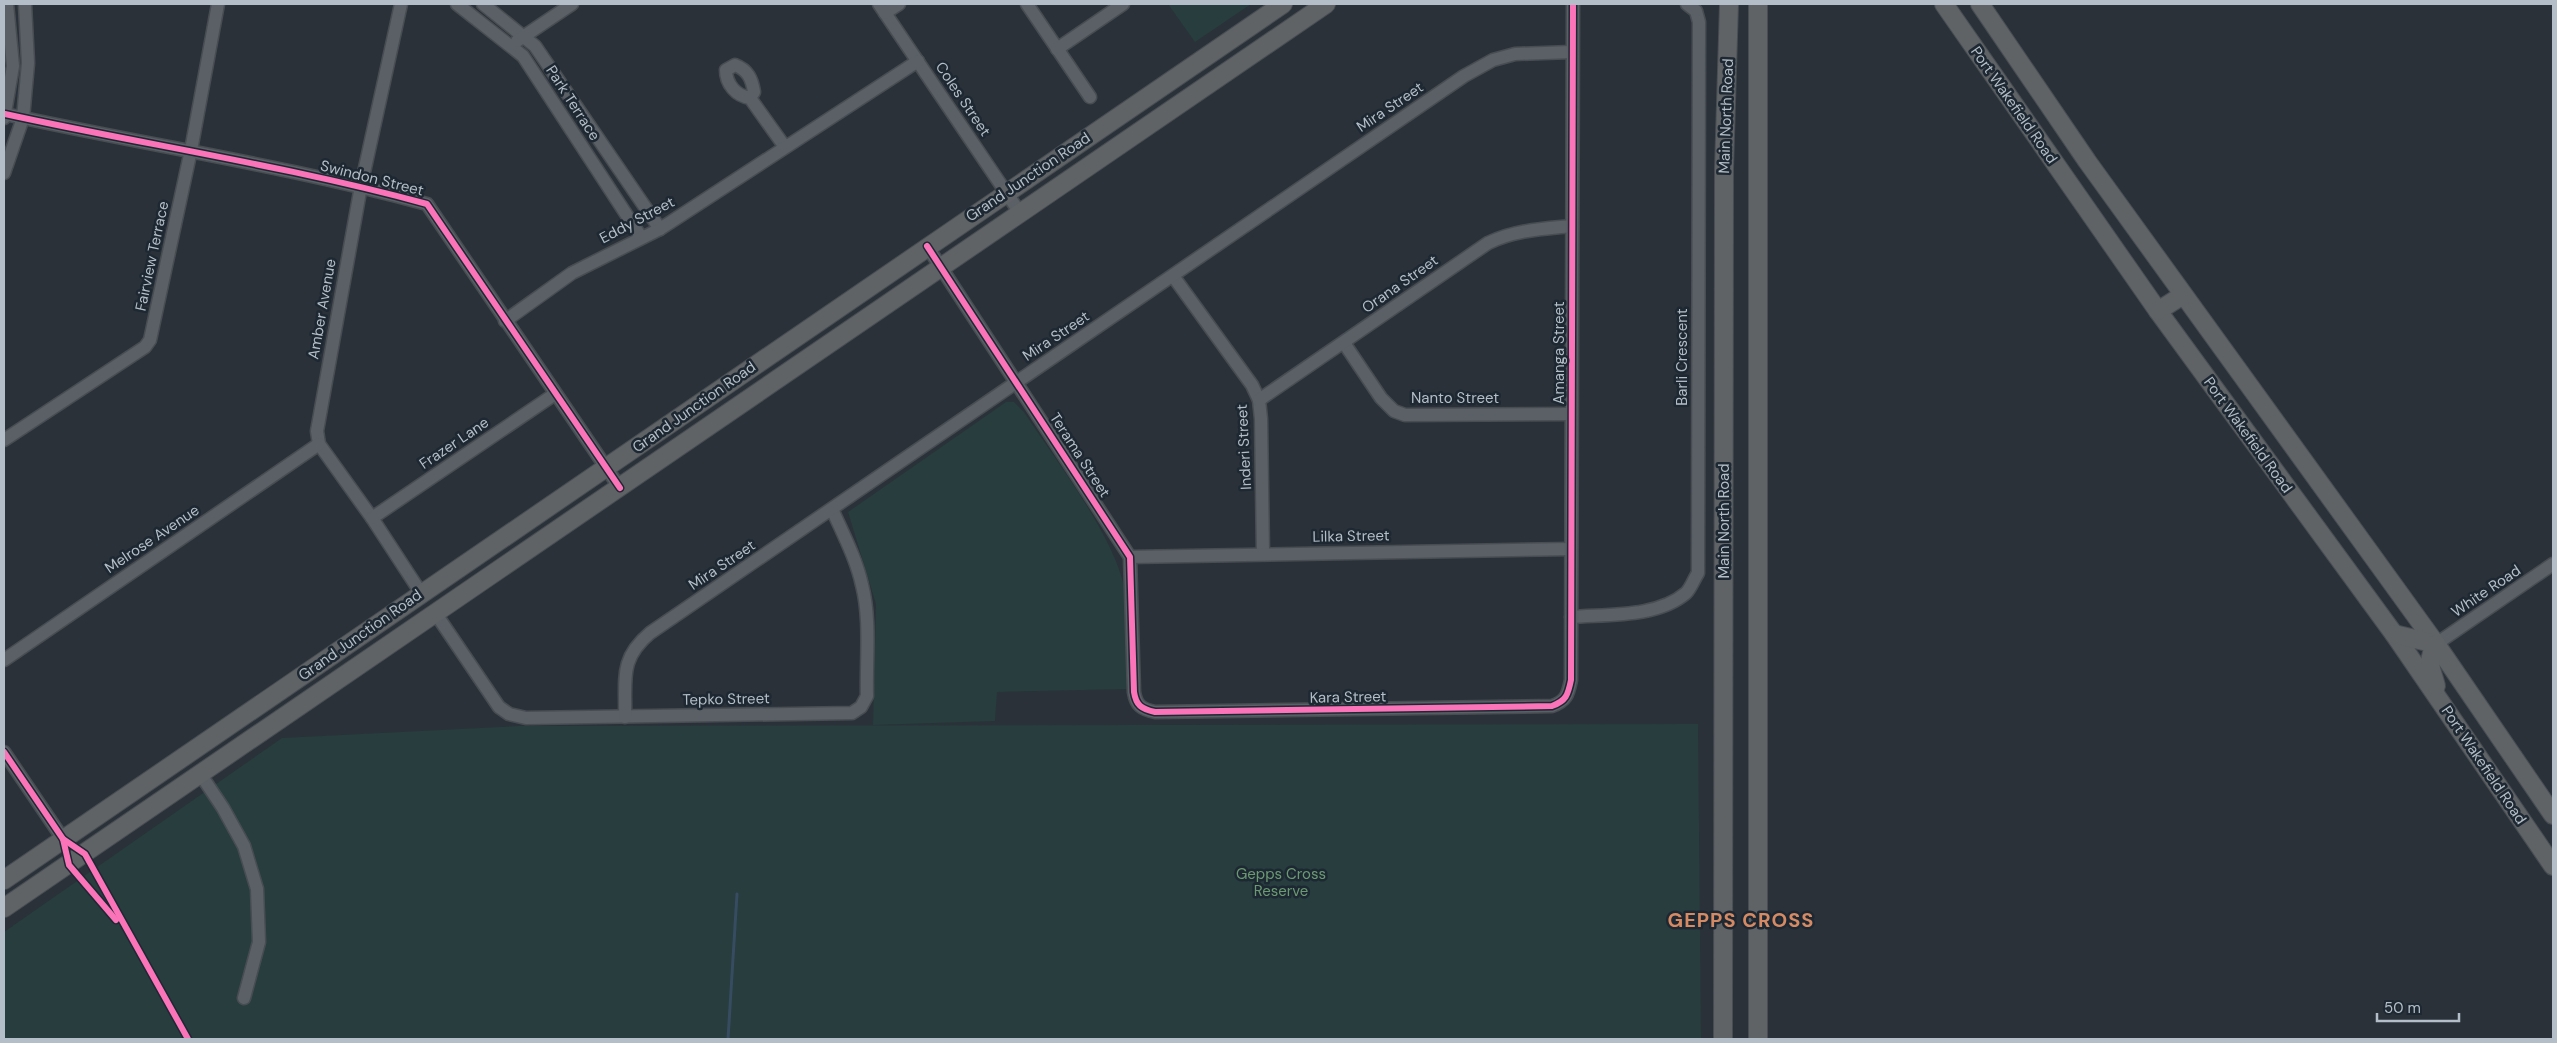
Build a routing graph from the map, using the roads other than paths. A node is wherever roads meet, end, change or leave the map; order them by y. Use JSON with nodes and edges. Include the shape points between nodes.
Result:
{"nodes":[{"id":1,"x":7,"y":4,"type":"edge"},
{"id":2,"x":25,"y":4,"type":"edge"},
{"id":3,"x":218,"y":4,"type":"edge"},
{"id":4,"x":401,"y":4,"type":"edge"},
{"id":5,"x":457,"y":4,"type":"edge"},
{"id":6,"x":483,"y":4,"type":"edge"},
{"id":7,"x":572,"y":4,"type":"edge"},
{"id":8,"x":899,"y":4,"type":"edge"},
{"id":9,"x":1027,"y":4,"type":"edge"},
{"id":10,"x":1123,"y":4,"type":"edge"},
{"id":11,"x":1283,"y":4,"type":"edge"},
{"id":12,"x":1326,"y":4,"type":"edge"},
{"id":13,"x":1573,"y":4,"type":"edge"},
{"id":14,"x":1687,"y":4,"type":"edge"},
{"id":15,"x":1729,"y":4,"type":"edge"},
{"id":16,"x":1758,"y":4,"type":"edge"},
{"id":17,"x":1944,"y":4,"type":"edge"},
{"id":18,"x":1980,"y":4,"type":"edge"},
{"id":19,"x":882,"y":8,"type":"edge"},
{"id":20,"x":1729,"y":22,"type":"junction"},
{"id":21,"x":1757,"y":22,"type":"junction"},
{"id":22,"x":523,"y":36,"type":"junction"},
{"id":23,"x":512,"y":46,"type":"junction"},
{"id":24,"x":1057,"y":49,"type":"junction"},
{"id":25,"x":1571,"y":52,"type":"junction"},
{"id":26,"x":918,"y":61,"type":"junction"},
{"id":27,"x":1090,"y":97,"type":"dead end"},
{"id":28,"x":750,"y":98,"type":"dead end"},
{"id":29,"x":4,"y":116,"type":"edge"},
{"id":30,"x":23,"y":118,"type":"junction"},
{"id":31,"x":785,"y":147,"type":"junction"},
{"id":32,"x":191,"y":150,"type":"junction"},
{"id":33,"x":4,"y":173,"type":"edge"},
{"id":34,"x":361,"y":186,"type":"junction"},
{"id":35,"x":1006,"y":192,"type":"junction"},
{"id":36,"x":1020,"y":213,"type":"junction"},
{"id":37,"x":1572,"y":226,"type":"junction"},
{"id":38,"x":660,"y":229,"type":"junction"},
{"id":39,"x":641,"y":237,"type":"junction"},
{"id":40,"x":927,"y":246,"type":"junction"},
{"id":41,"x":942,"y":267,"type":"junction"},
{"id":42,"x":1173,"y":276,"type":"junction"},
{"id":43,"x":2183,"y":295,"type":"junction"},
{"id":44,"x":2158,"y":311,"type":"junction"},
{"id":45,"x":506,"y":321,"type":"junction"},
{"id":46,"x":1344,"y":343,"type":"junction"},
{"id":47,"x":1018,"y":382,"type":"junction"},
{"id":48,"x":555,"y":394,"type":"junction"},
{"id":49,"x":1259,"y":400,"type":"junction"},
{"id":50,"x":1571,"y":414,"type":"junction"},
{"id":51,"x":4,"y":440,"type":"edge"},
{"id":52,"x":319,"y":444,"type":"junction"},
{"id":53,"x":605,"y":468,"type":"junction"},
{"id":54,"x":620,"y":488,"type":"junction"},
{"id":55,"x":832,"y":509,"type":"junction"},
{"id":56,"x":372,"y":518,"type":"junction"},
{"id":57,"x":1571,"y":549,"type":"junction"},
{"id":58,"x":1264,"y":553,"type":"junction"},
{"id":59,"x":1130,"y":557,"type":"junction"},
{"id":60,"x":2553,"y":564,"type":"edge"},
{"id":61,"x":421,"y":593,"type":"junction"},
{"id":62,"x":436,"y":614,"type":"junction"},
{"id":63,"x":1571,"y":617,"type":"junction"},
{"id":64,"x":2394,"y":634,"type":"junction"},
{"id":65,"x":2436,"y":644,"type":"junction"},
{"id":66,"x":4,"y":660,"type":"edge"},
{"id":67,"x":2440,"y":700,"type":"junction"},
{"id":68,"x":1563,"y":702,"type":"joint"},
{"id":69,"x":626,"y":716,"type":"junction"},
{"id":70,"x":4,"y":752,"type":"edge"},
{"id":71,"x":201,"y":775,"type":"junction"},
{"id":72,"x":105,"y":810,"type":"junction"},
{"id":73,"x":2553,"y":816,"type":"edge"},
{"id":74,"x":63,"y":839,"type":"junction"},
{"id":75,"x":2553,"y":866,"type":"edge"},
{"id":76,"x":4,"y":880,"type":"edge"},
{"id":77,"x":4,"y":893,"type":"edge"},
{"id":78,"x":26,"y":894,"type":"junction"},
{"id":79,"x":4,"y":908,"type":"edge"},
{"id":80,"x":244,"y":998,"type":"dead end"},
{"id":81,"x":1723,"y":1039,"type":"edge"},
{"id":82,"x":1758,"y":1039,"type":"edge"}],
"edges":[{"from":1,"to":29,"type":"street","via":[[13,66]]},
{"from":2,"to":30,"type":"street","via":[[28,63]]},
{"from":3,"to":32,"type":"street","name":"Fairview Terrace"},
{"from":4,"to":34,"type":"street","name":"Amber Avenue"},
{"from":5,"to":23,"type":"street","name":"Park Terrace"},
{"from":6,"to":22,"type":"street","name":"Park Terrace"},
{"from":7,"to":22,"type":"street"},
{"from":8,"to":19,"type":"street"},
{"from":9,"to":24,"type":"street"},
{"from":10,"to":24,"type":"street"},
{"from":11,"to":35,"type":"highway","name":"Grand Junction Road"},
{"from":12,"to":36,"type":"highway","name":"Grand Junction Road"},
{"from":13,"to":25,"type":"street","name":"Amanga Street"},
{"from":14,"to":63,"type":"street","name":"Barli Crescent","via":[[1696,11],[1698,22],[1698,573],[1687,592],[1667,604],[1646,610]]},
{"from":15,"to":20,"type":"highway","name":"Main North Road"},
{"from":16,"to":21,"type":"highway","name":"Main North Road"},
{"from":17,"to":44,"type":"highway","name":"Port Wakefield Road"},
{"from":18,"to":43,"type":"highway","name":"Port Wakefield Road"},
{"from":19,"to":26,"type":"street","name":"Coles Street"},
{"from":20,"to":21,"type":"highway"},
{"from":20,"to":81,"type":"highway","name":"Main North Road","via":[[1724,104]]},
{"from":21,"to":82,"type":"highway","name":"Main North Road"},
{"from":22,"to":23,"type":"street"},
{"from":22,"to":38,"type":"street","name":"Park Terrace","via":[[535,46]]},
{"from":23,"to":39,"type":"street","name":"Park Terrace","via":[[523,56]]},
{"from":24,"to":27,"type":"street"},
{"from":25,"to":37,"type":"street","name":"Amanga Street"},
{"from":25,"to":42,"type":"street","name":"Mira Street","via":[[1515,54],[1493,60],[1464,76]]},
{"from":26,"to":31,"type":"street","name":"Eddy Street"},
{"from":26,"to":35,"type":"street","name":"Coles Street"},
{"from":28,"to":31,"type":"street"},
{"from":29,"to":30,"type":"street","name":"Swindon Street"},
{"from":30,"to":32,"type":"street","name":"Swindon Street"},
{"from":30,"to":33,"type":"street"},
{"from":31,"to":38,"type":"street","name":"Eddy Street"},
{"from":32,"to":34,"type":"street","name":"Swindon Street"},
{"from":32,"to":51,"type":"street","name":"Fairview Terrace","via":[[150,340],[145,347]]},
{"from":34,"to":45,"type":"street","name":"Swindon Street","via":[[427,204]]},
{"from":34,"to":52,"type":"street","name":"Amber Avenue","via":[[317,431]]},
{"from":35,"to":36,"type":"street","name":"Coles Street"},
{"from":35,"to":40,"type":"highway","name":"Grand Junction Road"},
{"from":36,"to":41,"type":"highway","name":"Grand Junction Road"},
{"from":37,"to":46,"type":"street","name":"Orana Street","via":[[1528,230],[1504,235],[1488,243]]},
{"from":37,"to":50,"type":"street","name":"Amanga Street"},
{"from":38,"to":39,"type":"street","name":"Eddy Street"},
{"from":39,"to":45,"type":"street","name":"Eddy Street","via":[[572,272]]},
{"from":40,"to":41,"type":"street","name":"Terama Street"},
{"from":40,"to":53,"type":"highway","name":"Grand Junction Road"},
{"from":41,"to":47,"type":"street","name":"Terama Street"},
{"from":41,"to":54,"type":"highway","name":"Grand Junction Road"},
{"from":42,"to":47,"type":"street","name":"Mira Street"},
{"from":42,"to":49,"type":"street","name":"Inderi Street","via":[[1252,385]]},
{"from":43,"to":44,"type":"highway"},
{"from":43,"to":65,"type":"highway","name":"Port Wakefield Road"},
{"from":44,"to":64,"type":"highway","name":"Port Wakefield Road"},
{"from":45,"to":48,"type":"street","name":"Swindon Street"},
{"from":46,"to":49,"type":"street","name":"Orana Street"},
{"from":46,"to":50,"type":"street","name":"Nanto Street","via":[[1381,398],[1394,411],[1405,415]]},
{"from":47,"to":55,"type":"street","name":"Mira Street"},
{"from":47,"to":59,"type":"street","name":"Terama Street"},
{"from":48,"to":53,"type":"street","name":"Swindon Street"},
{"from":48,"to":56,"type":"street","name":"Frazer Lane"},
{"from":49,"to":58,"type":"street","name":"Inderi Street"},
{"from":50,"to":57,"type":"street","name":"Amanga Street"},
{"from":52,"to":56,"type":"street"},
{"from":52,"to":66,"type":"street","name":"Melrose Avenue"},
{"from":53,"to":54,"type":"street","name":"Swindon Street"},
{"from":53,"to":61,"type":"highway","name":"Grand Junction Road"},
{"from":54,"to":62,"type":"highway","name":"Grand Junction Road"},
{"from":55,"to":69,"type":"street","name":"Mira Street","via":[[636,645],[626,663]]},
{"from":55,"to":69,"type":"street","name":"Tepko Street","via":[[852,554],[866,605],[866,696],[861,707],[852,714]]},
{"from":56,"to":61,"type":"street"},
{"from":57,"to":58,"type":"street","name":"Lilka Street"},
{"from":57,"to":63,"type":"street","name":"Amanga Street"},
{"from":58,"to":59,"type":"street","name":"Lilka Street"},
{"from":59,"to":68,"type":"street","name":"Kara Street","via":[[1136,701],[1142,710],[1552,706]]},
{"from":60,"to":65,"type":"street","name":"White Road"},
{"from":61,"to":72,"type":"highway","name":"Grand Junction Road"},
{"from":62,"to":69,"type":"street","name":"Tepko Street","via":[[499,707],[509,714],[526,718]]},
{"from":62,"to":71,"type":"highway","name":"Grand Junction Road"},
{"from":63,"to":68,"type":"street","name":"Amanga Street","via":[[1570,680]]},
{"from":64,"to":65,"type":"highway"},
{"from":64,"to":67,"type":"highway","name":"Port Wakefield Road"},
{"from":65,"to":67,"type":"highway","via":[[2429,666]]},
{"from":65,"to":73,"type":"highway","name":"Port Wakefield Road"},
{"from":67,"to":75,"type":"highway","name":"Port Wakefield Road"},
{"from":70,"to":74,"type":"street"},
{"from":71,"to":72,"type":"highway","name":"Grand Junction Road","via":[[194,765],[183,765],[117,810]]},
{"from":71,"to":78,"type":"highway","name":"Grand Junction Road"},
{"from":71,"to":80,"type":"street","via":[[244,846],[257,889],[259,942]]},
{"from":72,"to":74,"type":"highway","name":"Grand Junction Road"},
{"from":74,"to":76,"type":"highway","name":"Grand Junction Road"},
{"from":77,"to":78,"type":"highway"},
{"from":78,"to":79,"type":"highway","name":"Grand Junction Road"}]}
